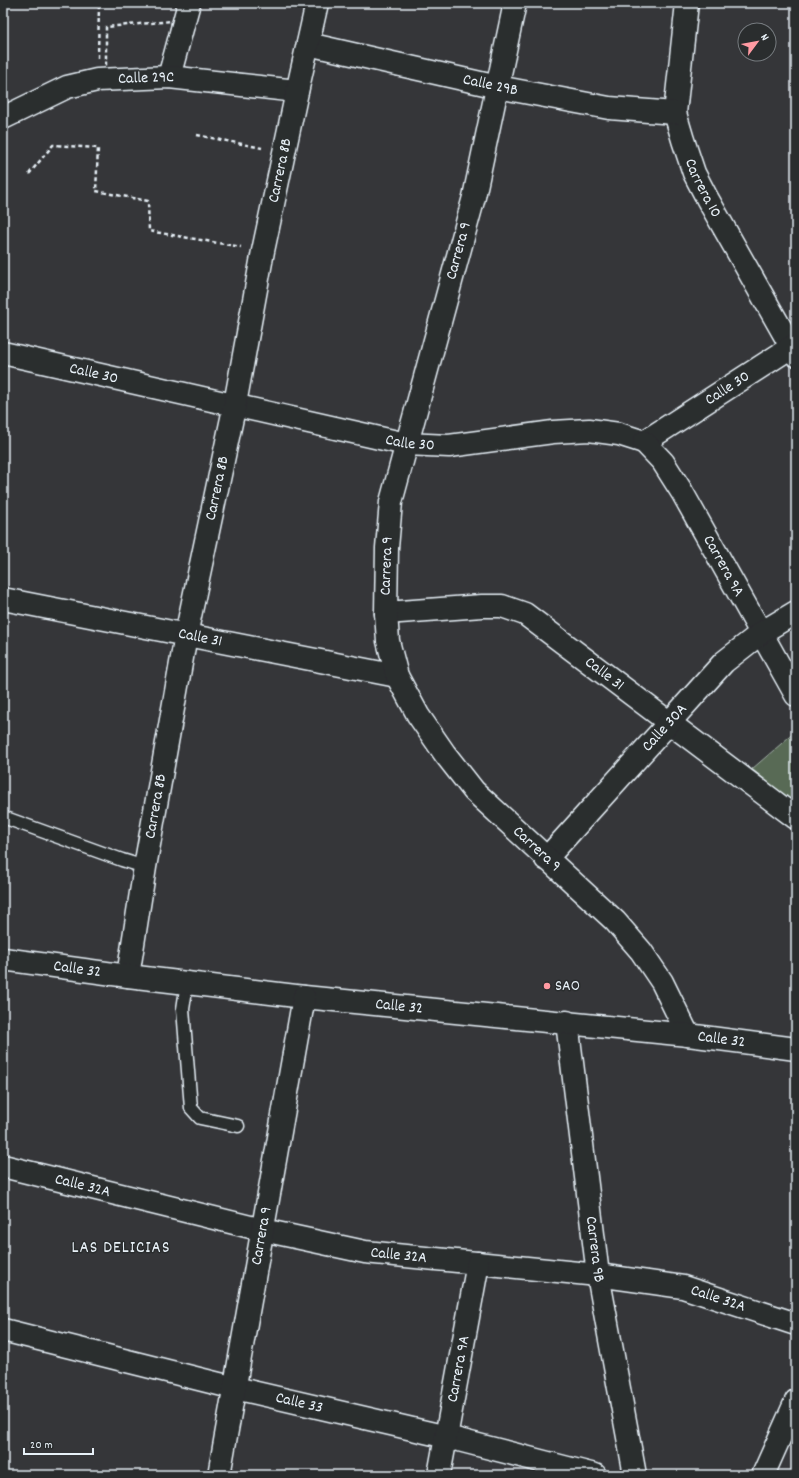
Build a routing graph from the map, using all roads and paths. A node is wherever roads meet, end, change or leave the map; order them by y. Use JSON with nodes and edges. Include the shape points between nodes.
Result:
{"nodes":[{"id":1,"x":99,"y":3,"type":"edge"},
{"id":2,"x":189,"y":3,"type":"edge"},
{"id":3,"x":317,"y":3,"type":"edge"},
{"id":4,"x":515,"y":3,"type":"edge"},
{"id":5,"x":687,"y":3,"type":"edge"},
{"id":6,"x":308,"y":44,"type":"junction"},
{"id":7,"x":166,"y":73,"type":"junction"},
{"id":8,"x":97,"y":80,"type":"junction"},
{"id":9,"x":498,"y":86,"type":"junction"},
{"id":10,"x":296,"y":96,"type":"junction"},
{"id":11,"x":676,"y":113,"type":"junction"},
{"id":12,"x":3,"y":118,"type":"edge"},
{"id":13,"x":197,"y":135,"type":"dead end"},
{"id":14,"x":285,"y":147,"type":"junction"},
{"id":15,"x":29,"y":174,"type":"dead end"},
{"id":16,"x":263,"y":251,"type":"junction"},
{"id":17,"x":795,"y":349,"type":"edge"},
{"id":18,"x":3,"y":353,"type":"edge"},
{"id":19,"x":235,"y":404,"type":"junction"},
{"id":20,"x":644,"y":442,"type":"junction"},
{"id":21,"x":406,"y":444,"type":"junction"},
{"id":22,"x":3,"y":599,"type":"edge"},
{"id":23,"x":796,"y":612,"type":"edge"},
{"id":24,"x":386,"y":613,"type":"junction"},
{"id":25,"x":761,"y":633,"type":"junction"},
{"id":26,"x":186,"y":634,"type":"junction"},
{"id":27,"x":397,"y":676,"type":"junction"},
{"id":28,"x":796,"y":695,"type":"edge"},
{"id":29,"x":669,"y":724,"type":"junction"},
{"id":30,"x":3,"y":817,"type":"edge"},
{"id":31,"x":796,"y":818,"type":"edge"},
{"id":32,"x":546,"y":859,"type":"junction"},
{"id":33,"x":145,"y":867,"type":"junction"},
{"id":34,"x":3,"y":959,"type":"edge"},
{"id":35,"x":128,"y":976,"type":"junction"},
{"id":36,"x":187,"y":983,"type":"junction"},
{"id":37,"x":304,"y":997,"type":"junction"},
{"id":38,"x":567,"y":1022,"type":"junction"},
{"id":39,"x":688,"y":1035,"type":"junction"},
{"id":40,"x":796,"y":1049,"type":"edge"},
{"id":41,"x":238,"y":1126,"type":"dead end"},
{"id":42,"x":3,"y":1166,"type":"edge"},
{"id":43,"x":263,"y":1230,"type":"junction"},
{"id":44,"x":478,"y":1263,"type":"junction"},
{"id":45,"x":598,"y":1275,"type":"junction"},
{"id":46,"x":796,"y":1324,"type":"edge"},
{"id":47,"x":3,"y":1330,"type":"edge"},
{"id":48,"x":235,"y":1388,"type":"junction"},
{"id":49,"x":796,"y":1401,"type":"edge"},
{"id":50,"x":447,"y":1437,"type":"junction"},
{"id":51,"x":219,"y":1475,"type":"edge"},
{"id":52,"x":439,"y":1475,"type":"edge"},
{"id":53,"x":595,"y":1475,"type":"edge"},
{"id":54,"x":635,"y":1475,"type":"edge"},
{"id":55,"x":764,"y":1475,"type":"edge"}],
"edges":[{"from":1,"to":8,"type":"path"},
{"from":2,"to":7,"type":"street"},
{"from":3,"to":6,"type":"street","name":"Carrera 8B"},
{"from":4,"to":9,"type":"street","name":"Carrera 9"},
{"from":5,"to":11,"type":"street","name":"Carrera 10"},
{"from":6,"to":9,"type":"street","name":"Calle 29B"},
{"from":6,"to":10,"type":"street","name":"Carrera 8B"},
{"from":7,"to":7,"type":"path","via":[[172,21],[106,26],[106,74]]},
{"from":7,"to":8,"type":"street","name":"Calle 29C"},
{"from":7,"to":10,"type":"street","name":"Calle 29C"},
{"from":8,"to":12,"type":"street","name":"Calle 29C","via":[[67,87]]},
{"from":9,"to":11,"type":"street","name":"Calle 29B","via":[[608,108]]},
{"from":9,"to":21,"type":"street","name":"Carrera 9","via":[[474,197]]},
{"from":10,"to":14,"type":"street","name":"Carrera 8B"},
{"from":11,"to":17,"type":"street","name":"Carrera 10","via":[[694,173]]},
{"from":13,"to":14,"type":"path"},
{"from":14,"to":16,"type":"street","name":"Carrera 8B"},
{"from":15,"to":16,"type":"path","via":[[53,145],[98,148],[96,191],[148,201],[149,231]]},
{"from":16,"to":19,"type":"street","name":"Carrera 8B"},
{"from":17,"to":20,"type":"street","name":"Calle 30"},
{"from":18,"to":19,"type":"street","name":"Calle 30"},
{"from":19,"to":21,"type":"street","name":"Calle 30"},
{"from":19,"to":26,"type":"street","name":"Carrera 8B"},
{"from":20,"to":21,"type":"street","name":"Calle 30","via":[[619,434],[590,430],[553,432],[449,446]]},
{"from":20,"to":25,"type":"street","name":"Carrera 9A","via":[[663,462],[682,492]]},
{"from":21,"to":24,"type":"street","name":"Carrera 9","via":[[391,502],[386,548]]},
{"from":22,"to":26,"type":"street","name":"Calle 31"},
{"from":23,"to":25,"type":"street","name":"Calle 30A"},
{"from":24,"to":27,"type":"street","name":"Carrera 9","via":[[388,641]]},
{"from":24,"to":29,"type":"street","name":"Calle 31","via":[[502,606],[525,614]]},
{"from":25,"to":28,"type":"street","name":"Carrera 9A"},
{"from":25,"to":29,"type":"street","name":"Calle 30A","via":[[724,662]]},
{"from":26,"to":27,"type":"street","name":"Calle 31"},
{"from":26,"to":33,"type":"street","name":"Carrera 8B"},
{"from":27,"to":32,"type":"street","name":"Carrera 9","via":[[418,715],[474,791]]},
{"from":29,"to":31,"type":"street","name":"Calle 31"},
{"from":29,"to":32,"type":"street","name":"Calle 30A"},
{"from":30,"to":33,"type":"lane"},
{"from":32,"to":39,"type":"street","name":"Carrera 9","via":[[615,921],[641,951],[662,982]]},
{"from":33,"to":35,"type":"street","name":"Carrera 8B"},
{"from":34,"to":35,"type":"street","name":"Calle 32"},
{"from":35,"to":36,"type":"street","name":"Calle 32"},
{"from":36,"to":37,"type":"street","name":"Calle 32"},
{"from":36,"to":41,"type":"lane","via":[[183,1009],[191,1108],[200,1118]]},
{"from":37,"to":38,"type":"street","name":"Calle 32"},
{"from":37,"to":43,"type":"street","name":"Carrera 9"},
{"from":38,"to":39,"type":"street","name":"Calle 32"},
{"from":38,"to":45,"type":"street","name":"Carrera 9B"},
{"from":39,"to":40,"type":"street","name":"Calle 32"},
{"from":42,"to":43,"type":"street","name":"Calle 32A"},
{"from":43,"to":44,"type":"street","name":"Calle 32A","via":[[365,1252]]},
{"from":43,"to":48,"type":"street","name":"Carrera 9"},
{"from":44,"to":45,"type":"street","name":"Calle 32A"},
{"from":44,"to":50,"type":"street","name":"Carrera 9A"},
{"from":45,"to":46,"type":"street","name":"Calle 32A","via":[[683,1287]]},
{"from":45,"to":54,"type":"street","name":"Carrera 9B"},
{"from":47,"to":48,"type":"street","name":"Calle 33"},
{"from":48,"to":50,"type":"street","name":"Calle 33"},
{"from":48,"to":51,"type":"street","name":"Carrera 9"},
{"from":49,"to":55,"type":"street"},
{"from":50,"to":52,"type":"street","name":"Carrera 9A"},
{"from":50,"to":53,"type":"street","name":"Calle 33"}]}
